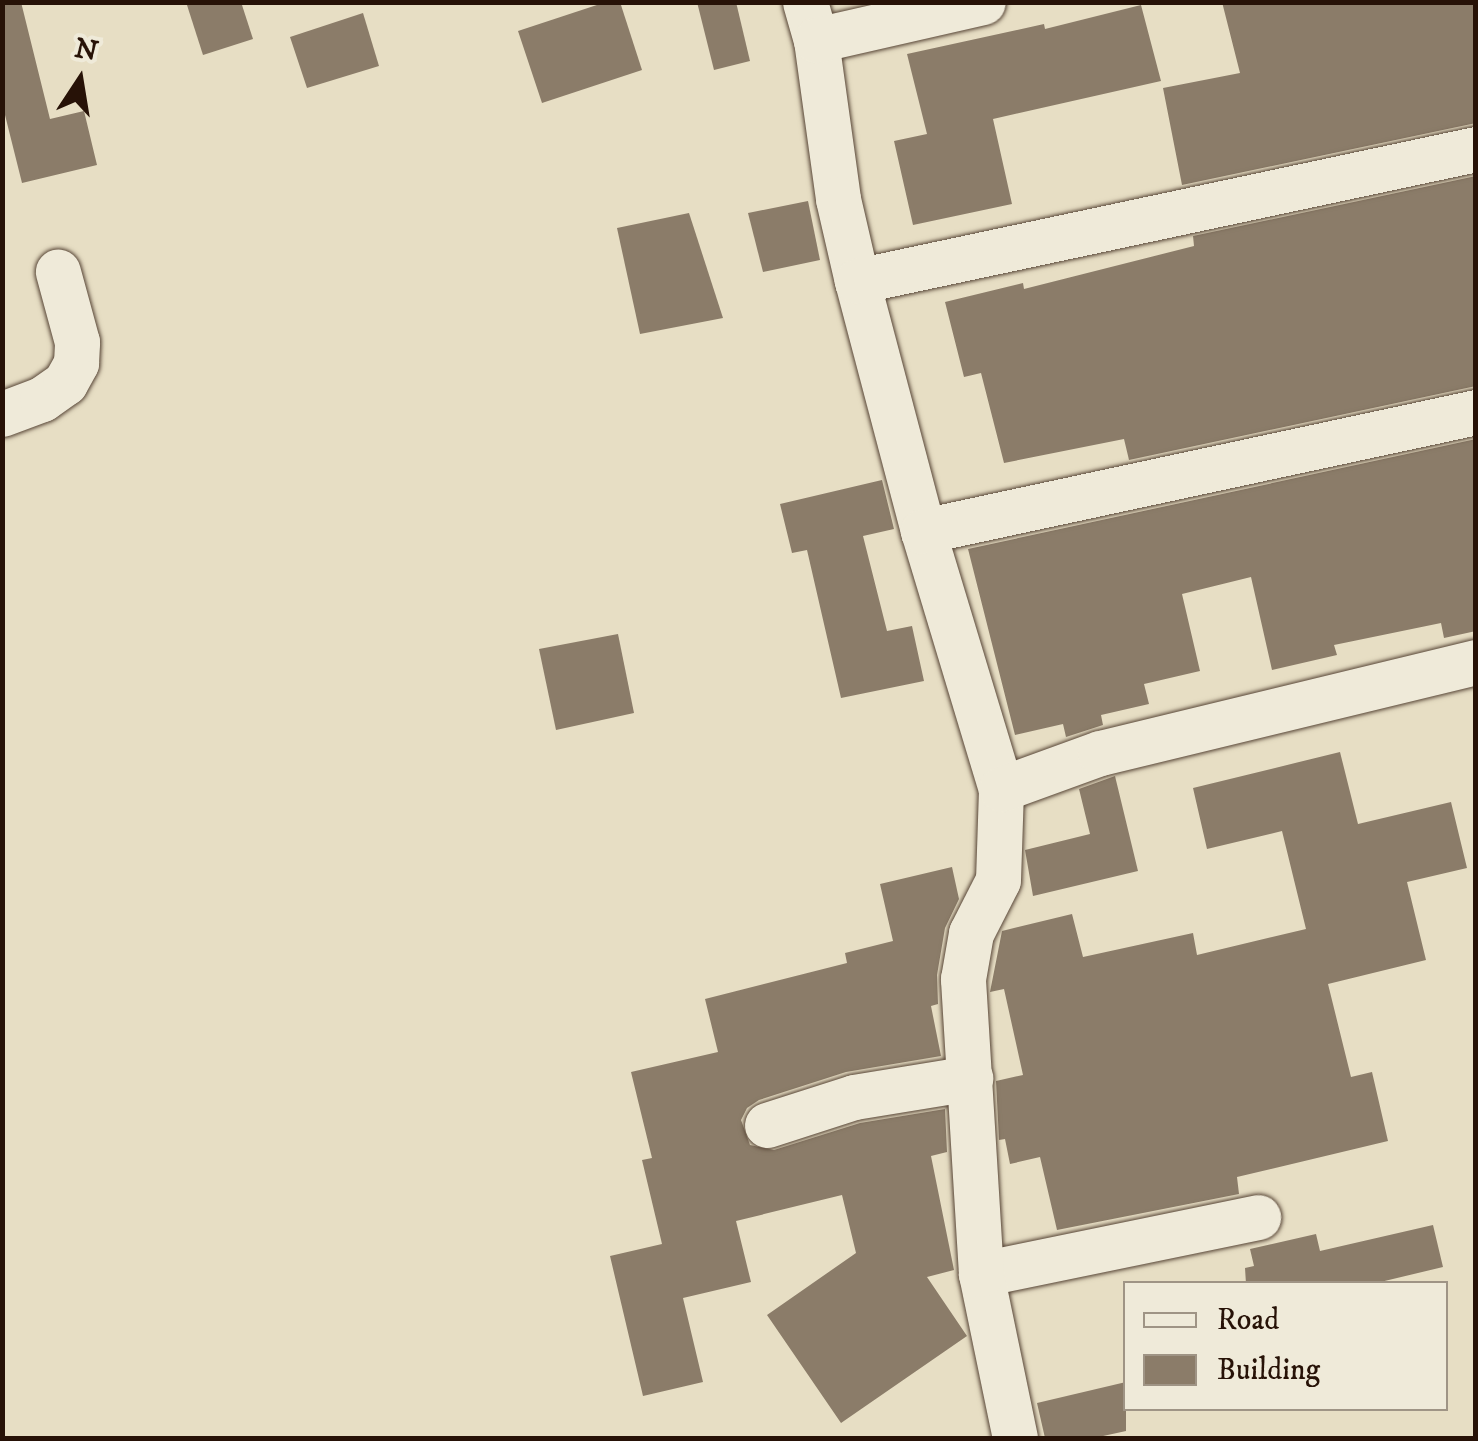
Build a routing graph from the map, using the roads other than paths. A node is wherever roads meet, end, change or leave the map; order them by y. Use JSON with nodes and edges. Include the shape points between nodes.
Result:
{"nodes":[{"id":1,"x":982,"y":2,"type":"edge"},
{"id":2,"x":810,"y":21,"type":"edge"},
{"id":3,"x":1476,"y":150,"type":"edge"},
{"id":4,"x":58,"y":272,"type":"dead end"},
{"id":5,"x":858,"y":281,"type":"junction"},
{"id":6,"x":1476,"y":412,"type":"edge"},
{"id":7,"x":2,"y":414,"type":"edge"},
{"id":8,"x":923,"y":531,"type":"junction"},
{"id":9,"x":1476,"y":662,"type":"edge"},
{"id":10,"x":1000,"y":789,"type":"junction"},
{"id":11,"x":970,"y":1078,"type":"junction"},
{"id":12,"x":767,"y":1125,"type":"dead end"},
{"id":13,"x":1258,"y":1217,"type":"dead end"},
{"id":14,"x":981,"y":1274,"type":"junction"},
{"id":15,"x":1015,"y":1438,"type":"edge"}],
"edges":[{"from":1,"to":2,"type":"street"},
{"from":2,"to":5,"type":"street"},
{"from":3,"to":5,"type":"street"},
{"from":4,"to":7,"type":"street","via":[[77,342],[76,363],[64,383],[42,399]]},
{"from":5,"to":8,"type":"street"},
{"from":6,"to":8,"type":"street"},
{"from":8,"to":10,"type":"street"},
{"from":9,"to":10,"type":"street","via":[[1100,753]]},
{"from":10,"to":11,"type":"street","via":[[998,880],[964,956]]},
{"from":11,"to":12,"type":"street","via":[[854,1097]]},
{"from":11,"to":14,"type":"street"},
{"from":13,"to":14,"type":"street"},
{"from":14,"to":15,"type":"street"}]}
